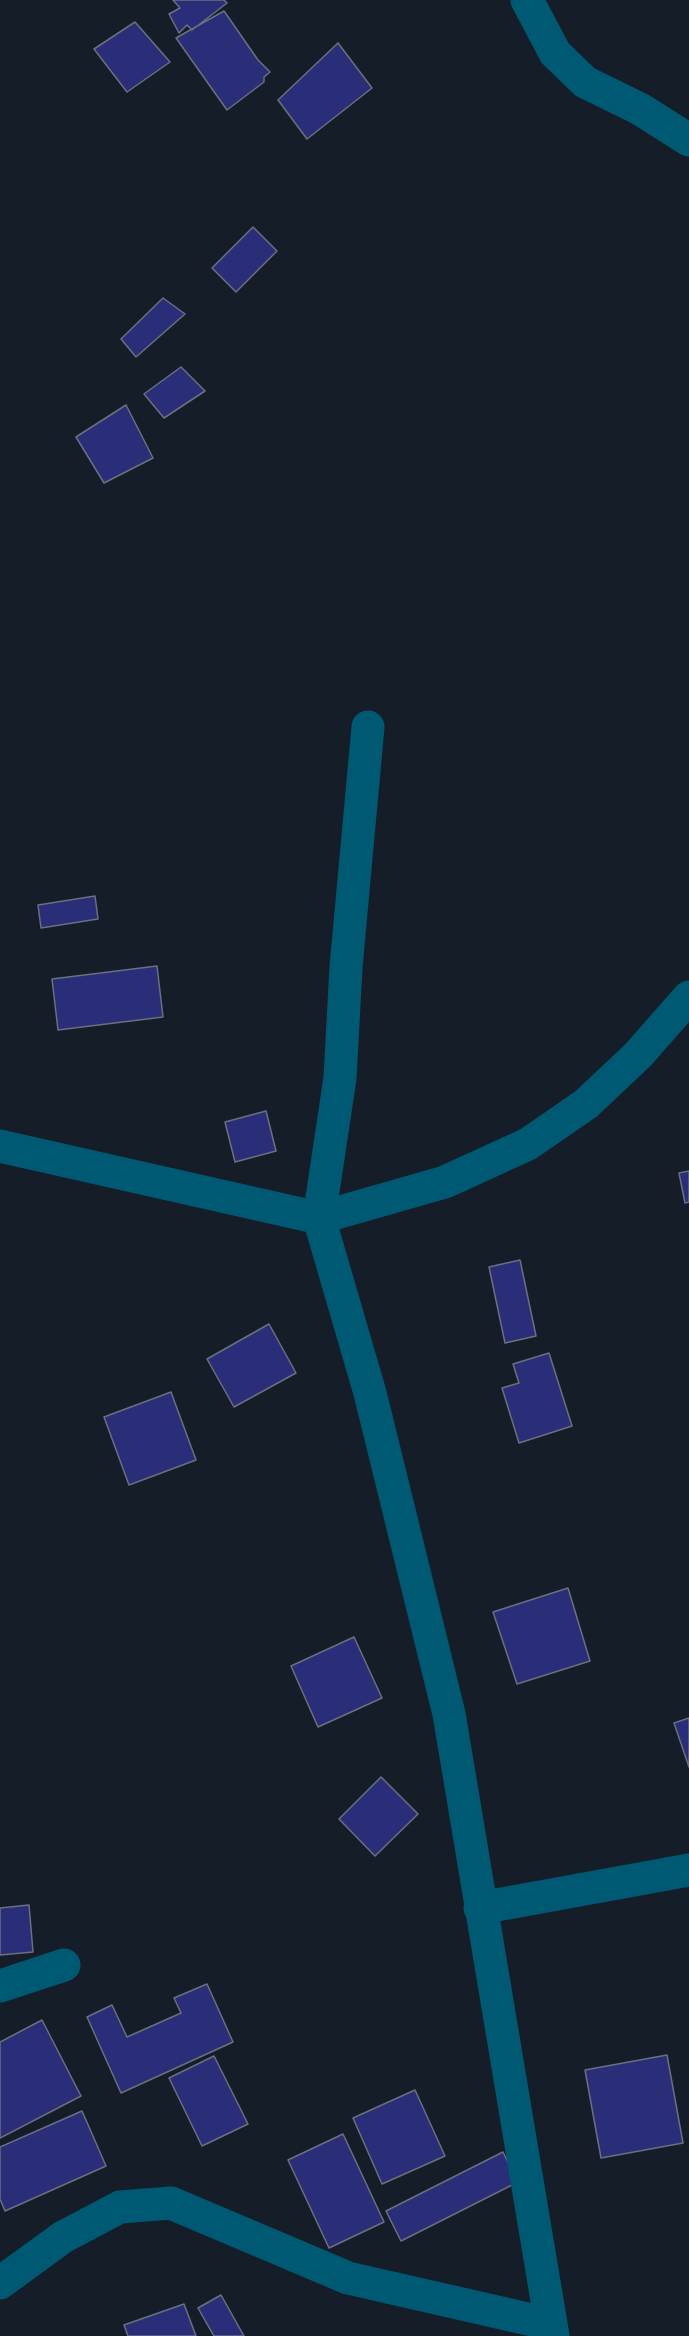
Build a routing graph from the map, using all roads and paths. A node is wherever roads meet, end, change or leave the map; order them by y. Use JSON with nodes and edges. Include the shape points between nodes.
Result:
{"nodes":[{"id":1,"x":527,"y":0,"type":"edge"},
{"id":2,"x":689,"y":140,"type":"edge"},
{"id":3,"x":368,"y":726,"type":"dead end"},
{"id":4,"x":689,"y":997,"type":"edge"},
{"id":5,"x":0,"y":1146,"type":"edge"},
{"id":6,"x":318,"y":1218,"type":"junction"},
{"id":7,"x":689,"y":1870,"type":"edge"},
{"id":8,"x":480,"y":1908,"type":"junction"},
{"id":9,"x":64,"y":1965,"type":"dead end"},
{"id":10,"x":0,"y":1986,"type":"edge"},
{"id":11,"x":0,"y":2283,"type":"edge"},
{"id":12,"x":551,"y":2330,"type":"edge"}],
"edges":[{"from":1,"to":2,"type":"street","via":[[555,53],[585,82],[640,109]]},
{"from":3,"to":6,"type":"street","via":[[340,1078]]},
{"from":4,"to":6,"type":"street","via":[[638,1055],[586,1104],[528,1144],[445,1182]]},
{"from":5,"to":6,"type":"street"},
{"from":6,"to":8,"type":"street","via":[[370,1393],[449,1714]]},
{"from":7,"to":8,"type":"street"},
{"from":8,"to":12,"type":"street"},
{"from":9,"to":10,"type":"street"},
{"from":11,"to":12,"type":"street","via":[[63,2237],[120,2207],[171,2203],[348,2278]]}]}
